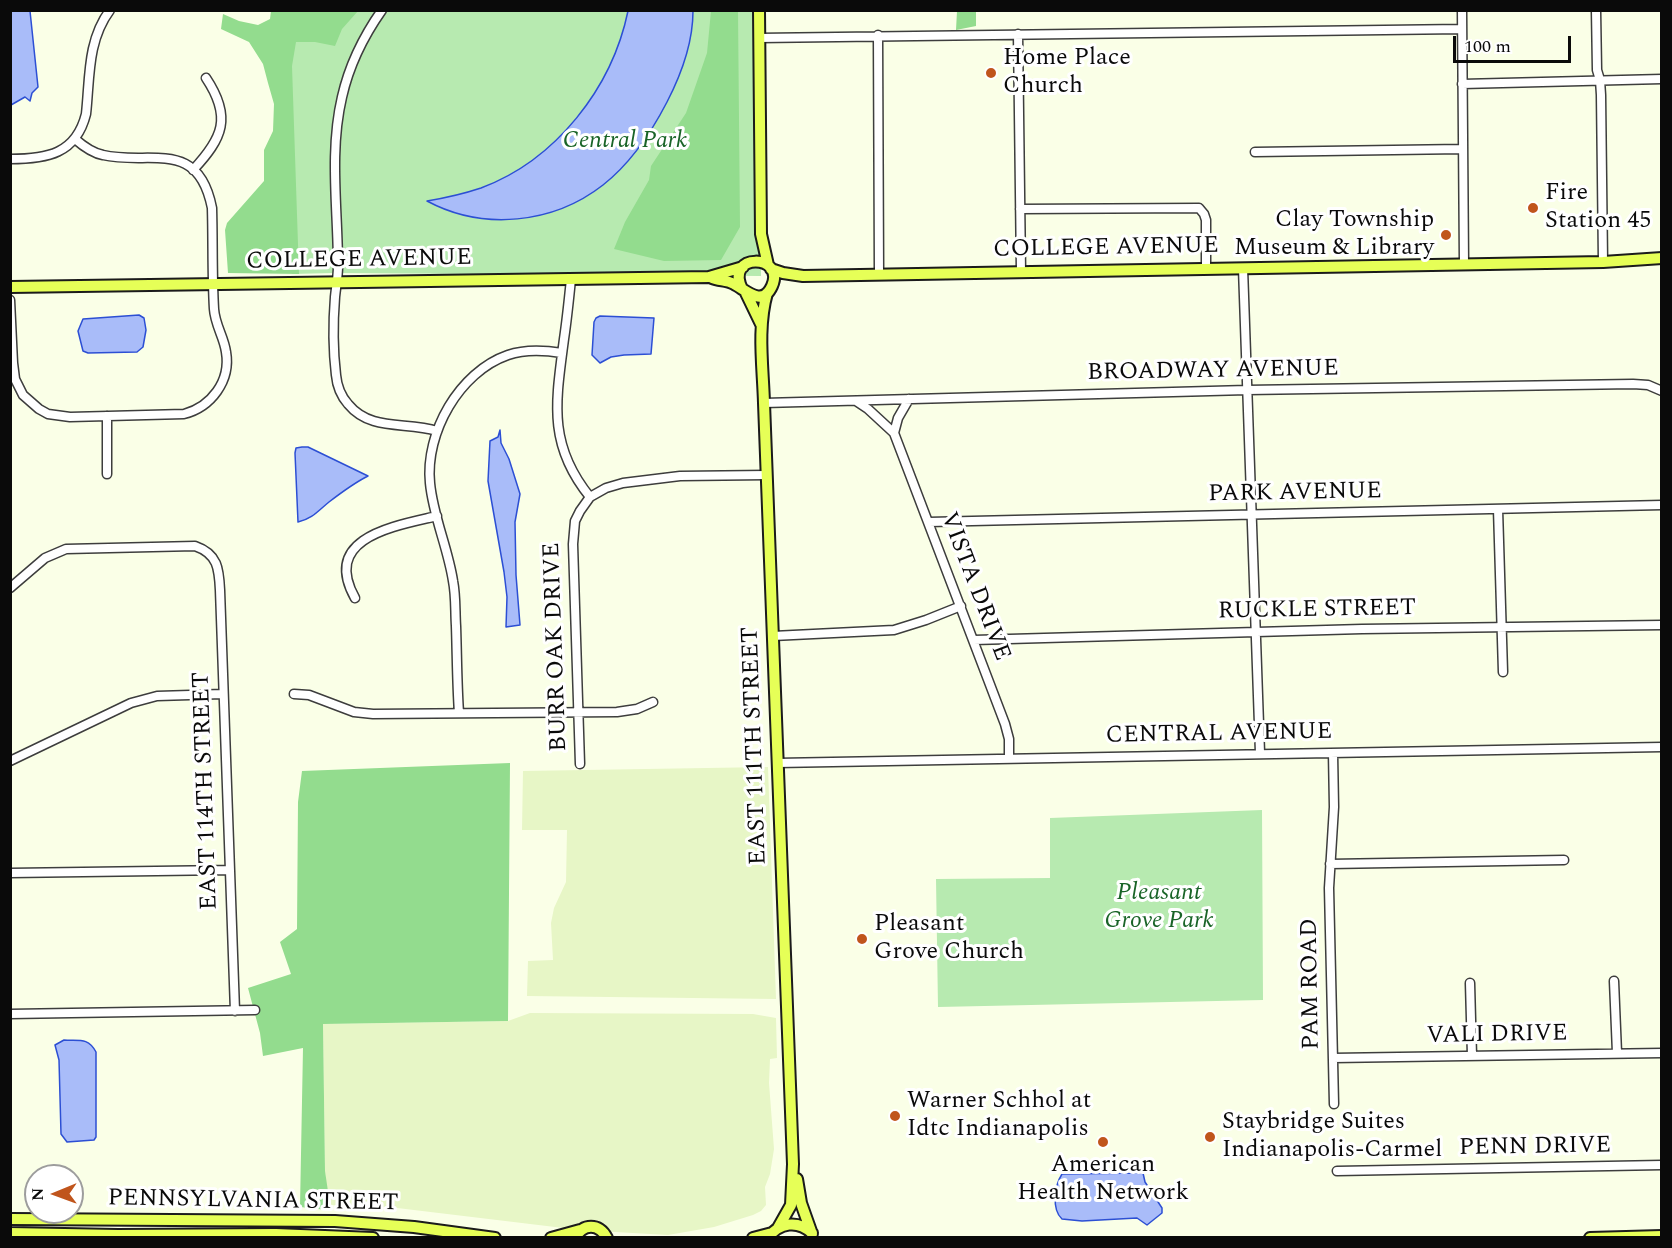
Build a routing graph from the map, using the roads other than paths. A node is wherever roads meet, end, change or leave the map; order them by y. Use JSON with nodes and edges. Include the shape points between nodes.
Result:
{"nodes":[{"id":1,"x":110,"y":10,"type":"edge"},
{"id":2,"x":382,"y":10,"type":"edge"},
{"id":3,"x":759,"y":10,"type":"edge"},
{"id":4,"x":1462,"y":10,"type":"edge"},
{"id":5,"x":1596,"y":10,"type":"edge"},
{"id":6,"x":1462,"y":29,"type":"junction"},
{"id":7,"x":1018,"y":34,"type":"junction"},
{"id":8,"x":878,"y":35,"type":"junction"},
{"id":9,"x":759,"y":38,"type":"junction"},
{"id":10,"x":206,"y":78,"type":"dead end"},
{"id":11,"x":1662,"y":79,"type":"edge"},
{"id":12,"x":1600,"y":80,"type":"junction"},
{"id":13,"x":1462,"y":84,"type":"junction"},
{"id":14,"x":75,"y":139,"type":"junction"},
{"id":15,"x":1462,"y":149,"type":"junction"},
{"id":16,"x":1255,"y":152,"type":"dead end"},
{"id":17,"x":10,"y":159,"type":"edge"},
{"id":18,"x":193,"y":170,"type":"junction"},
{"id":19,"x":1020,"y":209,"type":"junction"},
{"id":20,"x":761,"y":234,"type":"junction"},
{"id":21,"x":1662,"y":258,"type":"edge"},
{"id":22,"x":1604,"y":262,"type":"junction"},
{"id":23,"x":1464,"y":264,"type":"junction"},
{"id":24,"x":745,"y":265,"type":"junction"},
{"id":25,"x":770,"y":267,"type":"junction"},
{"id":26,"x":1206,"y":268,"type":"junction"},
{"id":27,"x":1243,"y":268,"type":"junction"},
{"id":28,"x":1021,"y":272,"type":"junction"},
{"id":29,"x":879,"y":274,"type":"junction"},
{"id":30,"x":803,"y":276,"type":"junction"},
{"id":31,"x":709,"y":277,"type":"junction"},
{"id":32,"x":571,"y":279,"type":"junction"},
{"id":33,"x":336,"y":283,"type":"junction"},
{"id":34,"x":213,"y":285,"type":"junction"},
{"id":35,"x":10,"y":287,"type":"edge"},
{"id":36,"x":744,"y":291,"type":"junction"},
{"id":37,"x":768,"y":291,"type":"junction"},
{"id":38,"x":10,"y":300,"type":"edge"},
{"id":39,"x":762,"y":327,"type":"junction"},
{"id":40,"x":562,"y":352,"type":"junction"},
{"id":41,"x":1248,"y":390,"type":"junction"},
{"id":42,"x":1662,"y":391,"type":"edge"},
{"id":43,"x":909,"y":399,"type":"junction"},
{"id":44,"x":856,"y":401,"type":"junction"},
{"id":45,"x":764,"y":403,"type":"junction"},
{"id":46,"x":107,"y":416,"type":"junction"},
{"id":47,"x":437,"y":431,"type":"junction"},
{"id":48,"x":894,"y":433,"type":"junction"},
{"id":49,"x":107,"y":474,"type":"dead end"},
{"id":50,"x":767,"y":474,"type":"junction"},
{"id":51,"x":590,"y":497,"type":"junction"},
{"id":52,"x":1662,"y":505,"type":"edge"},
{"id":53,"x":1498,"y":509,"type":"junction"},
{"id":54,"x":1252,"y":514,"type":"junction"},
{"id":55,"x":437,"y":516,"type":"junction"},
{"id":56,"x":928,"y":522,"type":"junction"},
{"id":57,"x":10,"y":588,"type":"edge"},
{"id":58,"x":355,"y":598,"type":"dead end"},
{"id":59,"x":961,"y":606,"type":"junction"},
{"id":60,"x":1662,"y":625,"type":"edge"},
{"id":61,"x":1501,"y":627,"type":"junction"},
{"id":62,"x":1256,"y":632,"type":"junction"},
{"id":63,"x":773,"y":636,"type":"junction"},
{"id":64,"x":974,"y":640,"type":"junction"},
{"id":65,"x":1503,"y":672,"type":"dead end"},
{"id":66,"x":223,"y":694,"type":"junction"},
{"id":67,"x":294,"y":694,"type":"dead end"},
{"id":68,"x":653,"y":702,"type":"dead end"},
{"id":69,"x":578,"y":712,"type":"junction"},
{"id":70,"x":459,"y":713,"type":"junction"},
{"id":71,"x":1662,"y":747,"type":"edge"},
{"id":72,"x":1260,"y":753,"type":"junction"},
{"id":73,"x":1333,"y":753,"type":"junction"},
{"id":74,"x":1009,"y":758,"type":"junction"},
{"id":75,"x":10,"y":761,"type":"edge"},
{"id":76,"x":777,"y":763,"type":"junction"},
{"id":77,"x":580,"y":764,"type":"dead end"},
{"id":78,"x":1564,"y":860,"type":"dead end"},
{"id":79,"x":1330,"y":864,"type":"junction"},
{"id":80,"x":229,"y":870,"type":"junction"},
{"id":81,"x":10,"y":873,"type":"edge"},
{"id":82,"x":1614,"y":981,"type":"dead end"},
{"id":83,"x":1470,"y":983,"type":"dead end"},
{"id":84,"x":235,"y":1011,"type":"junction"},
{"id":85,"x":255,"y":1011,"type":"dead end"},
{"id":86,"x":10,"y":1014,"type":"edge"},
{"id":87,"x":1617,"y":1053,"type":"junction"},
{"id":88,"x":1662,"y":1053,"type":"edge"},
{"id":89,"x":1472,"y":1056,"type":"junction"},
{"id":90,"x":1333,"y":1058,"type":"junction"},
{"id":91,"x":1334,"y":1104,"type":"dead end"},
{"id":92,"x":793,"y":1164,"type":"junction"},
{"id":93,"x":1662,"y":1165,"type":"edge"},
{"id":94,"x":1337,"y":1171,"type":"dead end"},
{"id":95,"x":10,"y":1219,"type":"edge"},
{"id":96,"x":10,"y":1233,"type":"edge"},
{"id":97,"x":773,"y":1233,"type":"edge"},
{"id":98,"x":577,"y":1234,"type":"edge"},
{"id":99,"x":608,"y":1236,"type":"edge"},
{"id":100,"x":814,"y":1236,"type":"edge"},
{"id":101,"x":1662,"y":1236,"type":"edge"},
{"id":102,"x":373,"y":1238,"type":"edge"},
{"id":103,"x":495,"y":1238,"type":"edge"},
{"id":104,"x":551,"y":1238,"type":"edge"},
{"id":105,"x":753,"y":1238,"type":"edge"},
{"id":106,"x":1590,"y":1238,"type":"edge"}],
"edges":[{"from":1,"to":14,"type":"street","via":[[93,44],[86,114]]},
{"from":2,"to":33,"type":"street","via":[[354,60],[339,111]]},
{"from":3,"to":9,"type":"main road"},
{"from":4,"to":6,"type":"street"},
{"from":5,"to":12,"type":"street"},
{"from":6,"to":7,"type":"street"},
{"from":6,"to":13,"type":"street"},
{"from":7,"to":8,"type":"street"},
{"from":7,"to":19,"type":"street"},
{"from":8,"to":9,"type":"street"},
{"from":8,"to":29,"type":"street"},
{"from":9,"to":20,"type":"main road"},
{"from":10,"to":18,"type":"street","via":[[219,100],[221,127],[215,143]]},
{"from":11,"to":12,"type":"street"},
{"from":12,"to":13,"type":"street"},
{"from":12,"to":22,"type":"street"},
{"from":13,"to":15,"type":"street"},
{"from":14,"to":17,"type":"street","via":[[44,158]]},
{"from":14,"to":18,"type":"street","via":[[100,155],[166,158]]},
{"from":15,"to":16,"type":"street"},
{"from":15,"to":23,"type":"street"},
{"from":18,"to":34,"type":"street","via":[[207,190],[212,208]]},
{"from":19,"to":26,"type":"street","via":[[1198,207],[1206,220]]},
{"from":19,"to":28,"type":"street"},
{"from":20,"to":24,"type":"main road"},
{"from":20,"to":25,"type":"main road"},
{"from":21,"to":22,"type":"main road","name":"COLLEGE AVENUE"},
{"from":22,"to":23,"type":"main road","name":"COLLEGE AVENUE"},
{"from":23,"to":27,"type":"main road","name":"COLLEGE AVENUE"},
{"from":24,"to":25,"type":"main road","via":[[758,261]]},
{"from":24,"to":31,"type":"main road","name":"COLLEGE AVENUE"},
{"from":24,"to":36,"type":"main road","via":[[738,278]]},
{"from":25,"to":30,"type":"main road","name":"COLLEGE AVENUE"},
{"from":25,"to":37,"type":"main road","via":[[774,279]]},
{"from":26,"to":27,"type":"main road","name":"COLLEGE AVENUE"},
{"from":26,"to":28,"type":"main road","name":"COLLEGE AVENUE"},
{"from":27,"to":41,"type":"street"},
{"from":28,"to":29,"type":"main road","name":"COLLEGE AVENUE"},
{"from":29,"to":30,"type":"main road","name":"COLLEGE AVENUE"},
{"from":30,"to":37,"type":"main road","name":"COLLEGE AVENUE"},
{"from":31,"to":32,"type":"main road","name":"COLLEGE AVENUE"},
{"from":31,"to":36,"type":"main road","name":"COLLEGE AVENUE"},
{"from":32,"to":33,"type":"main road","name":"COLLEGE AVENUE"},
{"from":32,"to":40,"type":"street"},
{"from":33,"to":34,"type":"main road","name":"COLLEGE AVENUE"},
{"from":33,"to":47,"type":"street","via":[[336,375],[346,402],[361,416],[375,422]]},
{"from":34,"to":35,"type":"main road","name":"COLLEGE AVENUE"},
{"from":34,"to":46,"type":"street","via":[[215,320],[227,361],[224,379],[211,399],[184,414]]},
{"from":36,"to":37,"type":"main road","via":[[756,296]]},
{"from":36,"to":39,"type":"main road","name":"EAST 111TH STREET"},
{"from":37,"to":39,"type":"main road","name":"EAST 111TH STREET"},
{"from":38,"to":46,"type":"street","via":[[15,380],[23,395],[48,414]]},
{"from":39,"to":45,"type":"main road","name":"EAST 111TH STREET"},
{"from":40,"to":47,"type":"street","via":[[518,352],[490,363],[466,384]]},
{"from":40,"to":51,"type":"street","via":[[557,427],[564,453]]},
{"from":41,"to":42,"type":"street","name":"BROADWAY AVENUE","via":[[1633,384]]},
{"from":41,"to":43,"type":"street","name":"BROADWAY AVENUE"},
{"from":41,"to":54,"type":"street"},
{"from":43,"to":44,"type":"street","name":"BROADWAY AVENUE"},
{"from":43,"to":48,"type":"street"},
{"from":44,"to":45,"type":"street","name":"BROADWAY AVENUE"},
{"from":44,"to":48,"type":"street","name":"VISTA DRIVE"},
{"from":45,"to":50,"type":"main road","name":"EAST 111TH STREET"},
{"from":46,"to":49,"type":"street"},
{"from":47,"to":55,"type":"street","via":[[429,474]]},
{"from":48,"to":56,"type":"street","name":"VISTA DRIVE"},
{"from":50,"to":51,"type":"street","via":[[708,474],[634,482],[606,488]]},
{"from":50,"to":63,"type":"main road","name":"EAST 111TH STREET"},
{"from":51,"to":69,"type":"street","name":"BURR OAK DRIVE","via":[[573,532]]},
{"from":52,"to":53,"type":"street","name":"PARK AVENUE"},
{"from":53,"to":54,"type":"street","name":"PARK AVENUE"},
{"from":53,"to":61,"type":"street"},
{"from":54,"to":56,"type":"street","name":"PARK AVENUE"},
{"from":54,"to":62,"type":"street"},
{"from":55,"to":58,"type":"street","via":[[379,531],[357,546],[347,570]]},
{"from":55,"to":70,"type":"street","via":[[455,593]]},
{"from":56,"to":59,"type":"street","name":"VISTA DRIVE"},
{"from":57,"to":66,"type":"street","name":"EAST 114TH STREET","via":[[45,558],[66,549],[195,546],[206,550],[219,570]]},
{"from":59,"to":63,"type":"street","via":[[894,630]]},
{"from":59,"to":64,"type":"street","name":"VISTA DRIVE"},
{"from":60,"to":61,"type":"street","name":"RUCKLE STREET"},
{"from":61,"to":62,"type":"street","name":"RUCKLE STREET"},
{"from":61,"to":65,"type":"street"},
{"from":62,"to":64,"type":"street","name":"RUCKLE STREET"},
{"from":62,"to":72,"type":"street"},
{"from":63,"to":76,"type":"main road","name":"EAST 111TH STREET"},
{"from":64,"to":74,"type":"street","name":"VISTA DRIVE","via":[[1008,730]]},
{"from":66,"to":75,"type":"street","via":[[157,696],[131,703]]},
{"from":66,"to":80,"type":"street","name":"EAST 114TH STREET"},
{"from":67,"to":70,"type":"street","via":[[309,695],[361,713]]},
{"from":68,"to":69,"type":"street","via":[[628,711]]},
{"from":69,"to":70,"type":"street"},
{"from":69,"to":77,"type":"street","name":"BURR OAK DRIVE"},
{"from":71,"to":73,"type":"street","name":"CENTRAL AVENUE"},
{"from":72,"to":73,"type":"street","name":"CENTRAL AVENUE"},
{"from":72,"to":74,"type":"street","name":"CENTRAL AVENUE"},
{"from":73,"to":79,"type":"street","name":"PAM ROAD"},
{"from":74,"to":76,"type":"street","name":"CENTRAL AVENUE"},
{"from":76,"to":92,"type":"main road","name":"EAST 111TH STREET"},
{"from":78,"to":79,"type":"street"},
{"from":79,"to":90,"type":"street","name":"PAM ROAD"},
{"from":80,"to":81,"type":"street"},
{"from":80,"to":84,"type":"street","name":"EAST 114TH STREET"},
{"from":82,"to":87,"type":"street"},
{"from":83,"to":89,"type":"street"},
{"from":84,"to":85,"type":"street"},
{"from":84,"to":86,"type":"street"},
{"from":87,"to":88,"type":"street","name":"VALI DRIVE"},
{"from":87,"to":89,"type":"street","name":"VALI DRIVE"},
{"from":89,"to":90,"type":"street","name":"VALI DRIVE"},
{"from":90,"to":91,"type":"street","name":"PAM ROAD"},
{"from":92,"to":97,"type":"main road","name":"EAST 111TH STREET","via":[[791,1204]]},
{"from":92,"to":100,"type":"main road","name":"EAST 111TH STREET","via":[[801,1203]]},
{"from":93,"to":94,"type":"street","name":"PENN DRIVE"},
{"from":95,"to":103,"type":"main road","name":"PENNSYLVANIA STREET","via":[[335,1221]]},
{"from":96,"to":102,"type":"main road","name":"PENNSYLVANIA STREET"},
{"from":97,"to":100,"type":"main road","via":[[786,1225],[796,1225]]},
{"from":97,"to":105,"type":"main road"},
{"from":98,"to":99,"type":"main road","via":[[593,1226]]},
{"from":98,"to":104,"type":"main road"},
{"from":101,"to":106,"type":"main road"}]}
